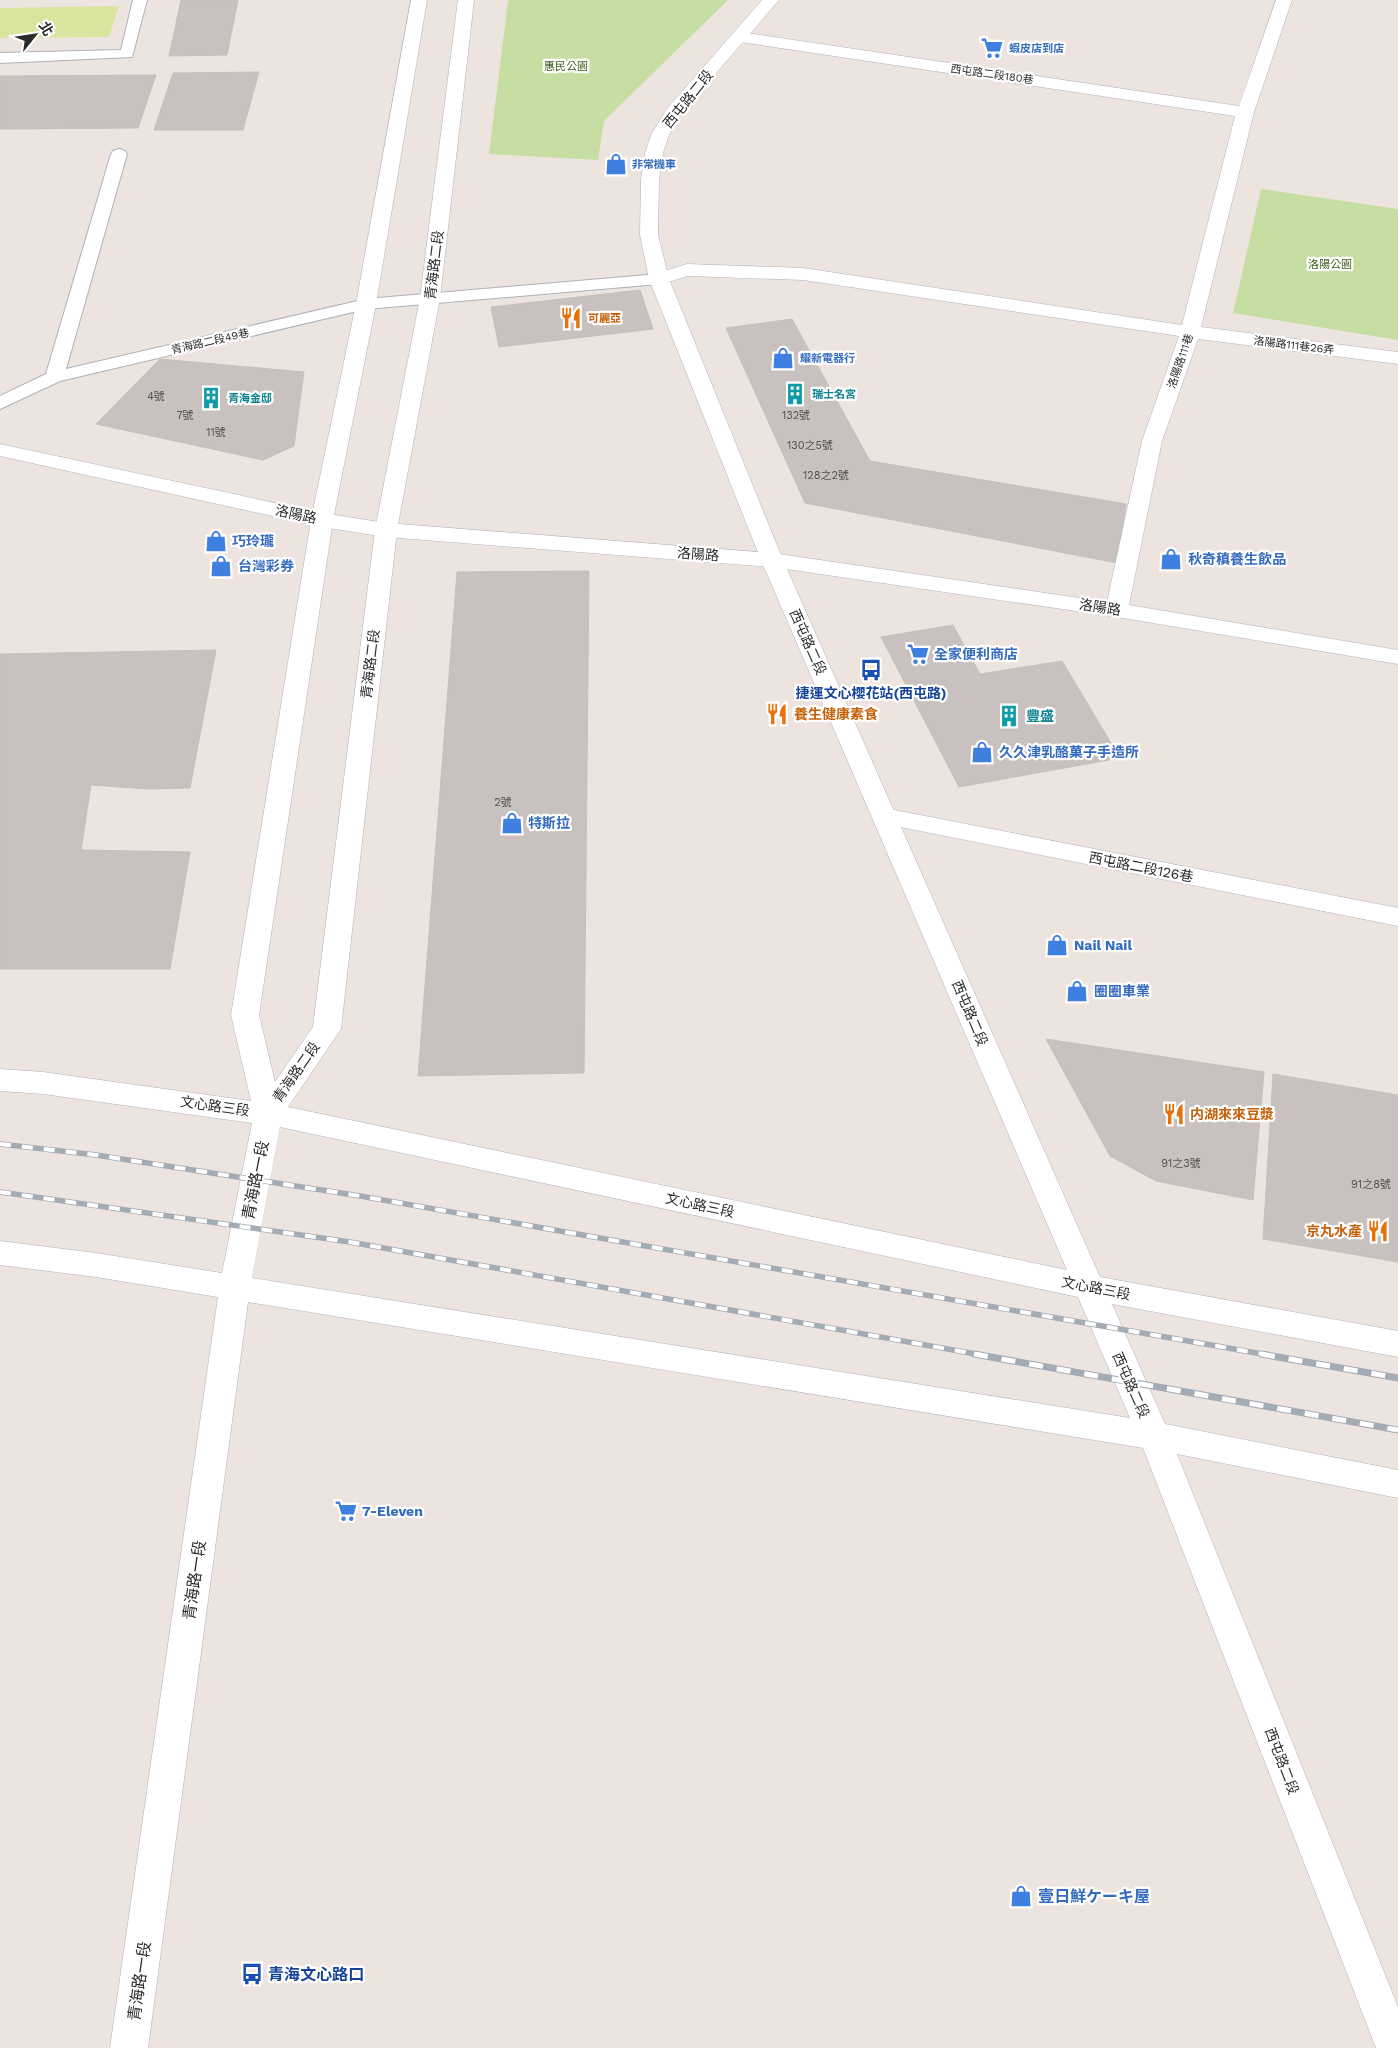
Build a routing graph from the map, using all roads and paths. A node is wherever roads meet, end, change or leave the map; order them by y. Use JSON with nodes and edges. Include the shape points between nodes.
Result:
{"nodes":[{"id":1,"x":140,"y":0,"type":"edge"},
{"id":2,"x":419,"y":0,"type":"edge"},
{"id":3,"x":466,"y":0,"type":"edge"},
{"id":4,"x":771,"y":0,"type":"edge"},
{"id":5,"x":1284,"y":0,"type":"edge"},
{"id":6,"x":740,"y":37,"type":"junction"},
{"id":7,"x":0,"y":58,"type":"edge"},
{"id":8,"x":1244,"y":112,"type":"junction"},
{"id":9,"x":119,"y":154,"type":"dead end"},
{"id":10,"x":659,"y":278,"type":"junction"},
{"id":11,"x":430,"y":298,"type":"junction"},
{"id":12,"x":366,"y":304,"type":"junction"},
{"id":13,"x":1190,"y":332,"type":"junction"},
{"id":14,"x":1398,"y":358,"type":"edge"},
{"id":15,"x":54,"y":377,"type":"junction"},
{"id":16,"x":0,"y":403,"type":"edge"},
{"id":17,"x":0,"y":450,"type":"edge"},
{"id":18,"x":322,"y":520,"type":"junction"},
{"id":19,"x":386,"y":530,"type":"junction"},
{"id":20,"x":772,"y":560,"type":"junction"},
{"id":21,"x":1117,"y":610,"type":"junction"},
{"id":22,"x":1398,"y":657,"type":"edge"},
{"id":23,"x":884,"y":816,"type":"junction"},
{"id":24,"x":1398,"y":917,"type":"edge"},
{"id":25,"x":0,"y":1080,"type":"edge"},
{"id":26,"x":268,"y":1114,"type":"junction"},
{"id":27,"x":0,"y":1253,"type":"edge"},
{"id":28,"x":235,"y":1287,"type":"junction"},
{"id":29,"x":1088,"y":1287,"type":"junction"},
{"id":30,"x":1398,"y":1344,"type":"edge"},
{"id":31,"x":1154,"y":1436,"type":"junction"},
{"id":32,"x":1398,"y":1484,"type":"edge"},
{"id":33,"x":130,"y":2048,"type":"edge"},
{"id":34,"x":1394,"y":2048,"type":"edge"}],
"edges":[{"from":1,"to":7,"type":"lane","via":[[126,54]]},
{"from":2,"to":12,"type":"street","name":"青海路二段"},
{"from":3,"to":11,"type":"street","name":"青海路二段"},
{"from":4,"to":6,"type":"street","name":"西屯路二段"},
{"from":5,"to":8,"type":"street","name":"洛陽路111巷"},
{"from":6,"to":8,"type":"street","name":"西屯路二段180巷"},
{"from":6,"to":10,"type":"street","name":"西屯路二段","via":[[673,114],[660,135],[650,180],[649,235]]},
{"from":8,"to":13,"type":"street","name":"洛陽路111巷"},
{"from":9,"to":15,"type":"lane"},
{"from":10,"to":11,"type":"lane","name":"青海路二段49巷"},
{"from":10,"to":13,"type":"street","name":"洛陽路111巷26弄","via":[[687,270],[803,274]]},
{"from":10,"to":20,"type":"street","name":"西屯路二段"},
{"from":11,"to":12,"type":"lane","name":"青海路二段49巷"},
{"from":11,"to":19,"type":"street","name":"青海路二段"},
{"from":12,"to":15,"type":"lane","name":"青海路二段49巷"},
{"from":12,"to":18,"type":"street","name":"青海路二段"},
{"from":13,"to":14,"type":"street","name":"洛陽路111巷26弄"},
{"from":13,"to":21,"type":"street","name":"洛陽路111巷","via":[[1152,441]]},
{"from":15,"to":16,"type":"lane","name":"青海路二段49巷"},
{"from":17,"to":18,"type":"street","name":"洛陽路"},
{"from":18,"to":19,"type":"street","name":"洛陽路"},
{"from":18,"to":26,"type":"street","name":"青海路二段","via":[[244,1015]]},
{"from":19,"to":20,"type":"street","name":"洛陽路"},
{"from":19,"to":26,"type":"street","name":"青海路二段","via":[[327,1029]]},
{"from":20,"to":21,"type":"street","name":"洛陽路"},
{"from":20,"to":23,"type":"street","name":"西屯路二段"},
{"from":21,"to":22,"type":"street","name":"洛陽路"},
{"from":23,"to":24,"type":"street","name":"西屯路二段126巷"},
{"from":23,"to":29,"type":"street","name":"西屯路二段"},
{"from":25,"to":26,"type":"street","name":"文心路三段"},
{"from":26,"to":28,"type":"street","name":"青海路一段"},
{"from":26,"to":29,"type":"street","name":"文心路三段"},
{"from":27,"to":28,"type":"street"},
{"from":28,"to":31,"type":"street"},
{"from":28,"to":33,"type":"street","name":"青海路一段"},
{"from":29,"to":30,"type":"street","name":"文心路三段"},
{"from":29,"to":31,"type":"street","name":"西屯路二段"},
{"from":31,"to":32,"type":"street"},
{"from":31,"to":34,"type":"street","name":"西屯路二段"}]}
